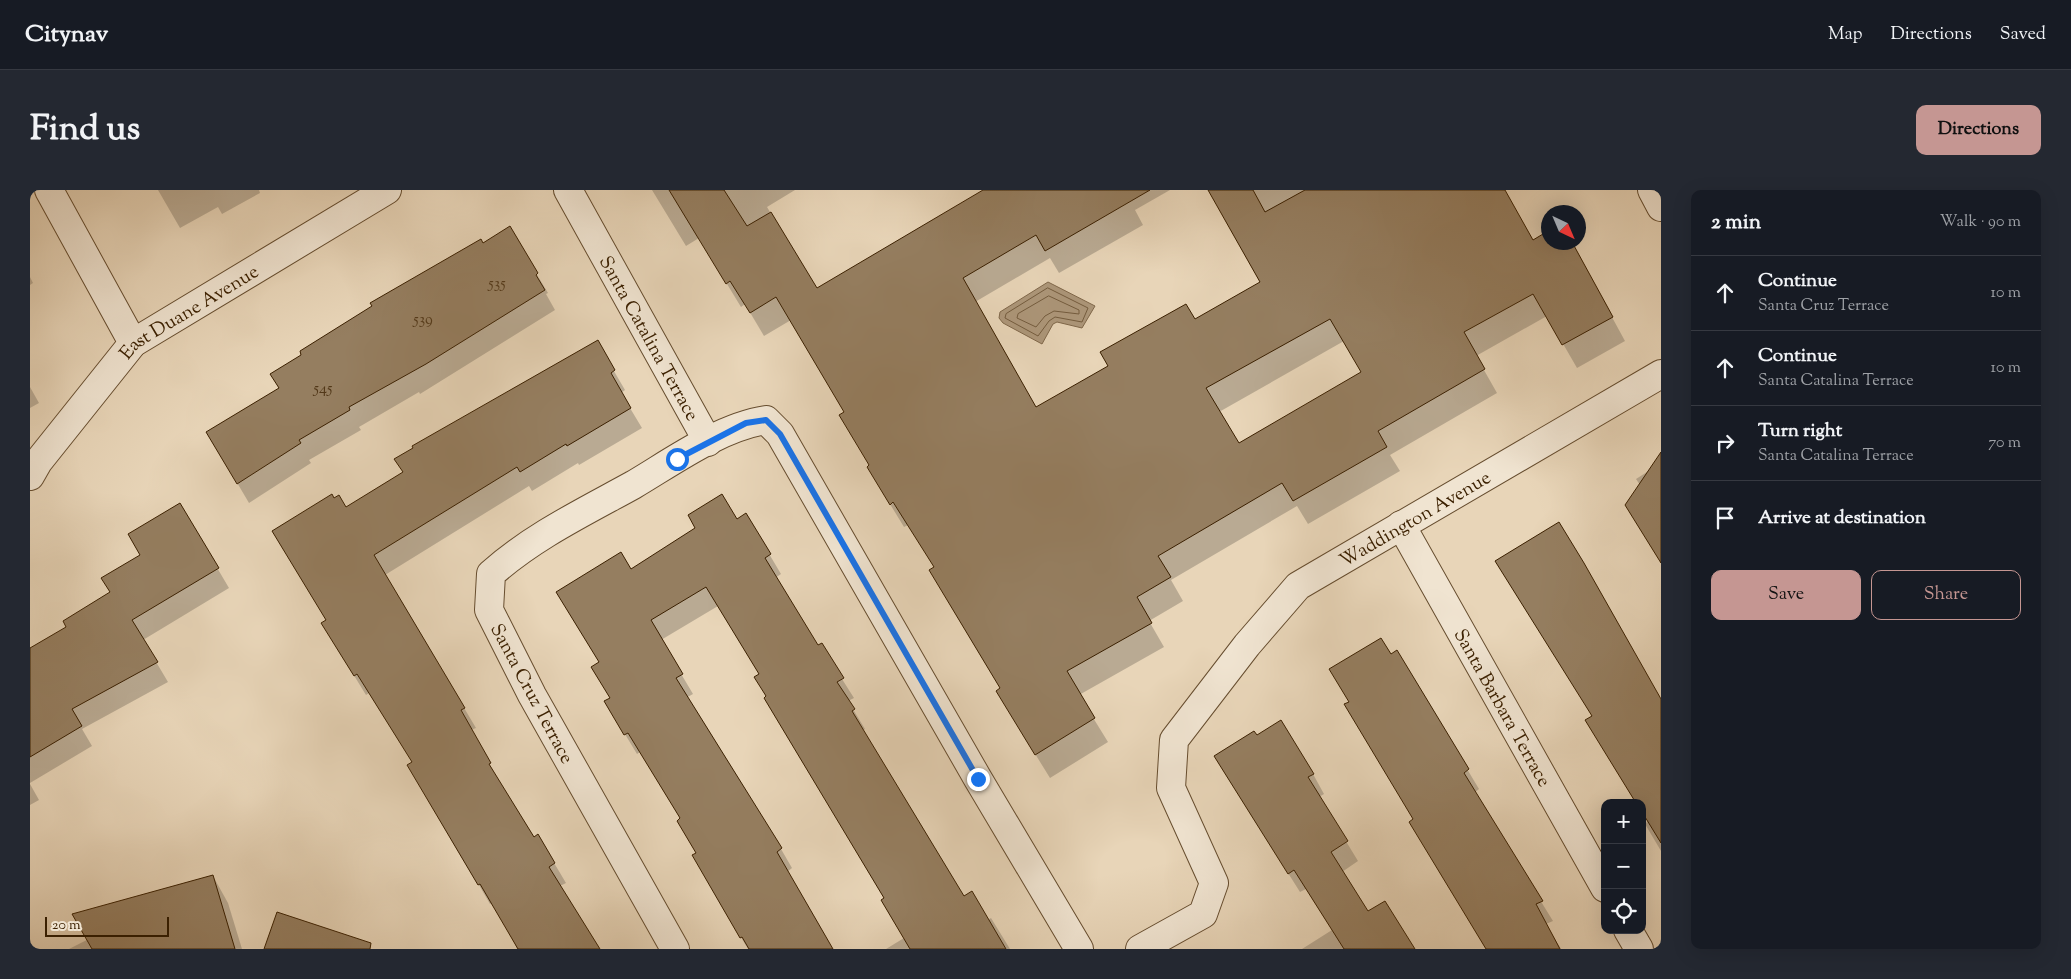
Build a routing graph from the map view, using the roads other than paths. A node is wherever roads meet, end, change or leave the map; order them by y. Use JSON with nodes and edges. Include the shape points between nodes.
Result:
{"nodes":[{"id":1,"x":49,"y":190,"type":"edge"},
{"id":2,"x":387,"y":190,"type":"edge"},
{"id":3,"x":568,"y":190,"type":"edge"},
{"id":4,"x":1652,"y":190,"type":"edge"},
{"id":5,"x":1661,"y":207,"type":"edge"},
{"id":6,"x":133,"y":343,"type":"junction"},
{"id":7,"x":1661,"y":374,"type":"edge"},
{"id":8,"x":708,"y":442,"type":"junction"},
{"id":9,"x":30,"y":476,"type":"edge"},
{"id":10,"x":1401,"y":525,"type":"junction"},
{"id":11,"x":1601,"y":881,"type":"edge"},
{"id":12,"x":1630,"y":934,"type":"edge"},
{"id":13,"x":675,"y":949,"type":"edge"},
{"id":14,"x":1079,"y":949,"type":"edge"},
{"id":15,"x":1140,"y":949,"type":"edge"},
{"id":16,"x":1639,"y":949,"type":"edge"}],
"edges":[{"from":1,"to":6,"type":"street"},
{"from":2,"to":6,"type":"street","name":"East Duane Avenue"},
{"from":3,"to":8,"type":"street","name":"Santa Catalina Terrace"},
{"from":4,"to":5,"type":"street"},
{"from":6,"to":9,"type":"street","name":"East Duane Avenue"},
{"from":7,"to":10,"type":"street","name":"Waddington Avenue"},
{"from":8,"to":13,"type":"street","name":"Santa Cruz Terrace","via":[[516,552],[491,574],[490,610],[532,695]]},
{"from":8,"to":14,"type":"street","name":"Santa Catalina Terrace","via":[[746,423],[766,420],[780,434]]},
{"from":10,"to":11,"type":"street","name":"Santa Barbara Terrace"},
{"from":10,"to":15,"type":"street","name":"Waddington Avenue","via":[[1298,586],[1174,740],[1171,788],[1214,884],[1203,914]]},
{"from":12,"to":16,"type":"street"}]}
